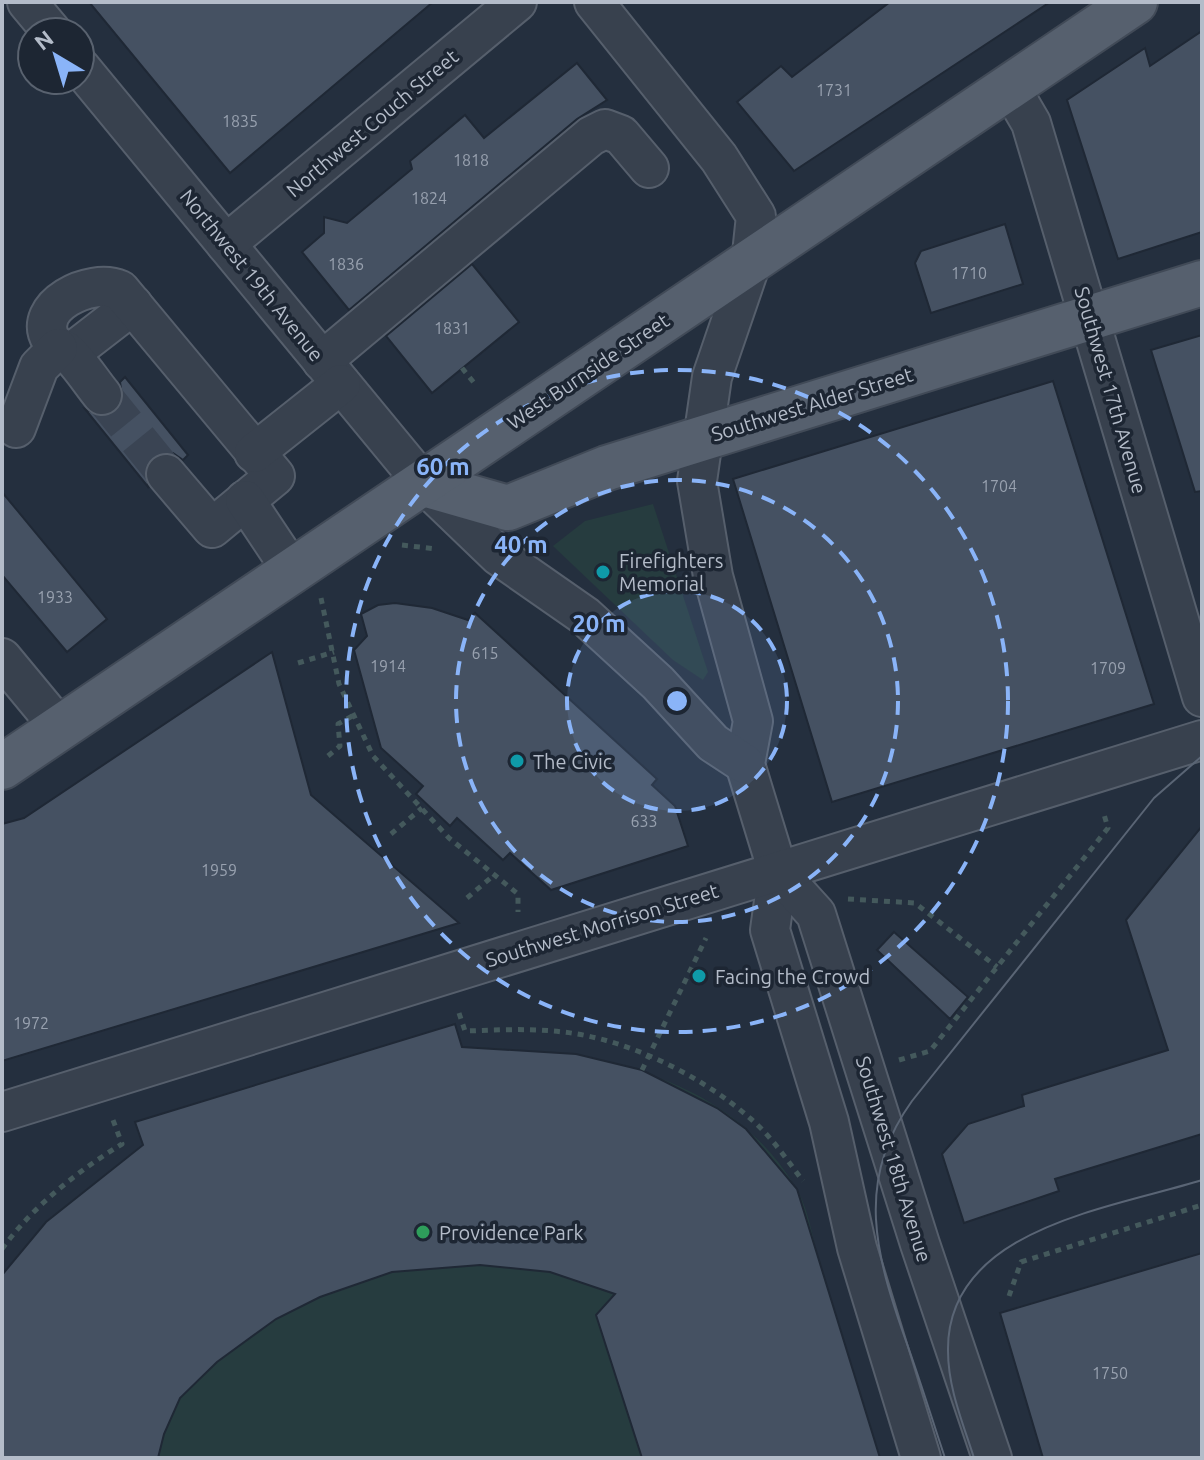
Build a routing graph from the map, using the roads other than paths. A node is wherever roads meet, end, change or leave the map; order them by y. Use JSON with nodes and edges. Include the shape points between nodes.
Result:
{"nodes":[{"id":1,"x":517,"y":2,"type":"edge"},
{"id":2,"x":594,"y":2,"type":"edge"},
{"id":3,"x":1135,"y":2,"type":"edge"},
{"id":4,"x":96,"y":86,"type":"edge"},
{"id":5,"x":1010,"y":87,"type":"junction"},
{"id":6,"x":649,"y":168,"type":"dead end"},
{"id":7,"x":226,"y":244,"type":"junction"},
{"id":8,"x":751,"y":263,"type":"junction"},
{"id":9,"x":1202,"y":283,"type":"edge"},
{"id":10,"x":1091,"y":316,"type":"junction"},
{"id":11,"x":62,"y":350,"type":"junction"},
{"id":12,"x":331,"y":372,"type":"junction"},
{"id":13,"x":102,"y":395,"type":"tunnel mouth"},
{"id":14,"x":16,"y":428,"type":"dead end"},
{"id":15,"x":704,"y":437,"type":"junction"},
{"id":16,"x":254,"y":453,"type":"junction"},
{"id":17,"x":166,"y":474,"type":"tunnel mouth"},
{"id":18,"x":424,"y":484,"type":"junction"},
{"id":19,"x":245,"y":500,"type":"junction"},
{"id":20,"x":302,"y":566,"type":"junction"},
{"id":21,"x":2,"y":658,"type":"edge"},
{"id":22,"x":1202,"y":697,"type":"edge"},
{"id":23,"x":60,"y":728,"type":"junction"},
{"id":24,"x":1202,"y":740,"type":"edge"},
{"id":25,"x":745,"y":764,"type":"junction"},
{"id":26,"x":2,"y":767,"type":"edge"},
{"id":27,"x":778,"y":872,"type":"junction"},
{"id":28,"x":2,"y":1112,"type":"edge"},
{"id":29,"x":921,"y":1458,"type":"edge"},
{"id":30,"x":992,"y":1458,"type":"edge"}],
"edges":[{"from":1,"to":7,"type":"street","name":"Northwest Couch Street"},
{"from":2,"to":8,"type":"street","name":"Southwest 18th Avenue","via":[[750,204],[757,231]]},
{"from":3,"to":5,"type":"main road","name":"West Burnside Street"},
{"from":4,"to":7,"type":"street","name":"Northwest 19th Avenue"},
{"from":5,"to":8,"type":"main road","name":"West Burnside Street"},
{"from":5,"to":10,"type":"street","name":"Southwest 17th Avenue","via":[[1031,123]]},
{"from":6,"to":12,"type":"street","via":[[621,135],[605,129],[591,136]]},
{"from":7,"to":12,"type":"street","name":"Northwest 19th Avenue"},
{"from":8,"to":15,"type":"street","name":"Southwest 18th Avenue","via":[[712,377]]},
{"from":8,"to":18,"type":"main road","name":"West Burnside Street"},
{"from":9,"to":10,"type":"main road","name":"Southwest Alder Street"},
{"from":10,"to":15,"type":"main road","name":"Southwest Alder Street"},
{"from":10,"to":22,"type":"street","name":"Southwest 17th Avenue"},
{"from":11,"to":13,"type":"street"},
{"from":11,"to":14,"type":"street","via":[[39,367]]},
{"from":11,"to":16,"type":"street","via":[[47,331],[49,319],[75,292],[99,284],[120,290]]},
{"from":12,"to":16,"type":"street"},
{"from":12,"to":18,"type":"street","name":"Northwest 19th Avenue"},
{"from":15,"to":18,"type":"main road","name":"Southwest Alder Street","via":[[508,508]]},
{"from":15,"to":25,"type":"street","name":"Southwest 18th Avenue","via":[[697,481],[713,576],[753,721]]},
{"from":16,"to":19,"type":"street","via":[[275,476]]},
{"from":17,"to":19,"type":"street","via":[[212,528]]},
{"from":18,"to":20,"type":"main road","name":"West Burnside Street"},
{"from":18,"to":25,"type":"street","name":"Northwest 19th Avenue","via":[[499,556],[585,616],[713,743]]},
{"from":19,"to":20,"type":"street"},
{"from":20,"to":23,"type":"main road","name":"West Burnside Street"},
{"from":21,"to":23,"type":"street"},
{"from":23,"to":26,"type":"main road","name":"West Burnside Street"},
{"from":24,"to":27,"type":"street","name":"Southwest Morrison Street"},
{"from":25,"to":27,"type":"street","name":"Southwest 18th Avenue"},
{"from":27,"to":28,"type":"street","name":"Southwest Morrison Street"},
{"from":27,"to":29,"type":"street","name":"Southwest 18th Avenue","via":[[770,930]]},
{"from":27,"to":30,"type":"street","name":"Southwest 18th Avenue","via":[[816,914]]}]}
